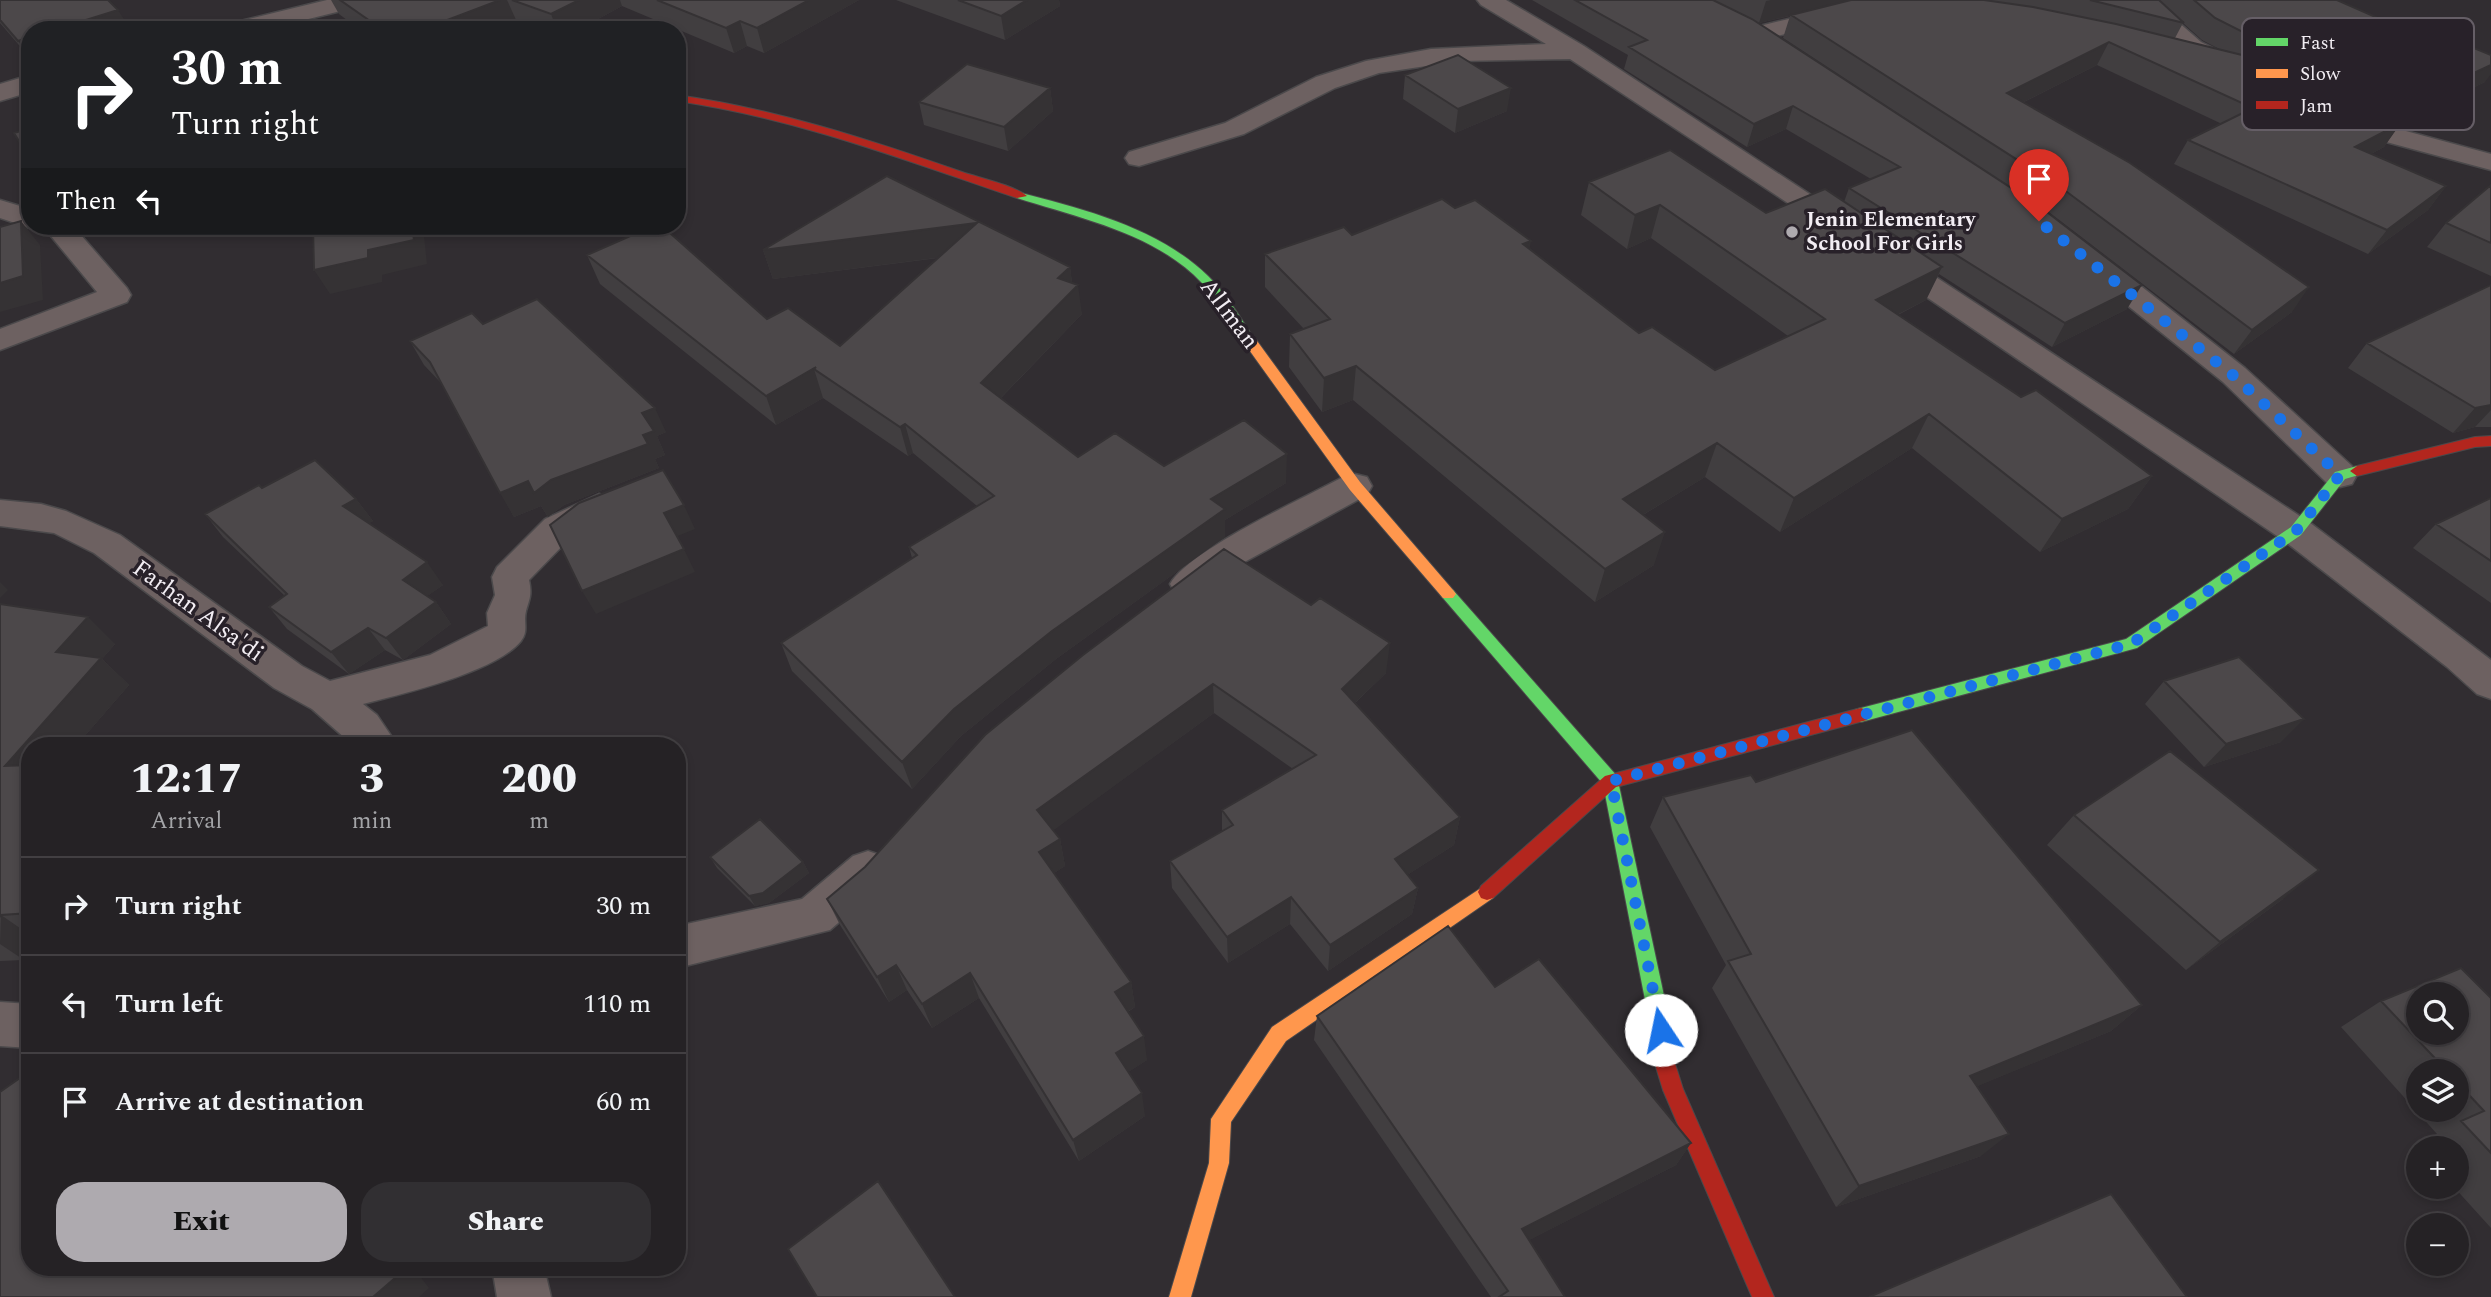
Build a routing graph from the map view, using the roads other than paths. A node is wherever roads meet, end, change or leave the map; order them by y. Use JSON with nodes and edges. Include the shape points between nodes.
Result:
{"nodes":[{"id":1,"x":357,"y":0,"type":"edge"},
{"id":2,"x":1489,"y":0,"type":"edge"},
{"id":3,"x":2139,"y":0,"type":"edge"},
{"id":4,"x":242,"y":5,"type":"dead end"},
{"id":5,"x":1861,"y":10,"type":"edge"},
{"id":6,"x":276,"y":21,"type":"edge"},
{"id":7,"x":297,"y":21,"type":"edge"},
{"id":8,"x":1576,"y":51,"type":"junction"},
{"id":9,"x":2168,"y":54,"type":"edge"},
{"id":10,"x":1790,"y":56,"type":"edge"},
{"id":11,"x":2242,"y":72,"type":"edge"},
{"id":12,"x":2242,"y":73,"type":"edge"},
{"id":13,"x":21,"y":86,"type":"edge"},
{"id":14,"x":0,"y":93,"type":"edge"},
{"id":15,"x":686,"y":99,"type":"edge"},
{"id":16,"x":2374,"y":130,"type":"edge"},
{"id":17,"x":1139,"y":158,"type":"dead end"},
{"id":18,"x":2491,"y":162,"type":"edge"},
{"id":19,"x":0,"y":209,"type":"edge"},
{"id":20,"x":21,"y":216,"type":"edge"},
{"id":21,"x":65,"y":235,"type":"edge"},
{"id":22,"x":2071,"y":246,"type":"edge"},
{"id":23,"x":0,"y":340,"type":"edge"},
{"id":24,"x":2491,"y":441,"type":"edge"},
{"id":25,"x":2340,"y":475,"type":"junction"},
{"id":26,"x":1355,"y":486,"type":"junction"},
{"id":27,"x":633,"y":496,"type":"edge"},
{"id":28,"x":0,"y":513,"type":"edge"},
{"id":29,"x":66,"y":524,"type":"junction"},
{"id":30,"x":2296,"y":531,"type":"junction"},
{"id":31,"x":0,"y":539,"type":"edge"},
{"id":32,"x":1160,"y":606,"type":"edge"},
{"id":33,"x":2491,"y":683,"type":"edge"},
{"id":34,"x":326,"y":698,"type":"junction"},
{"id":35,"x":371,"y":737,"type":"edge"},
{"id":36,"x":1611,"y":781,"type":"junction"},
{"id":37,"x":896,"y":839,"type":"edge"},
{"id":38,"x":686,"y":945,"type":"edge"},
{"id":39,"x":0,"y":1024,"type":"edge"},
{"id":40,"x":21,"y":1025,"type":"edge"},
{"id":41,"x":520,"y":1276,"type":"edge"},
{"id":42,"x":524,"y":1297,"type":"edge"},
{"id":43,"x":1180,"y":1297,"type":"edge"},
{"id":44,"x":1763,"y":1297,"type":"edge"}],
"edges":[{"from":1,"to":7,"type":"street"},
{"from":2,"to":8,"type":"street"},
{"from":3,"to":11,"type":"street","via":[[2192,47]]},
{"from":4,"to":6,"type":"street"},
{"from":5,"to":10,"type":"street","via":[[1744,28]]},
{"from":8,"to":17,"type":"street","via":[[1405,59],[1311,88],[1265,115],[1211,138]]},
{"from":8,"to":30,"type":"street"},
{"from":9,"to":12,"type":"street"},
{"from":13,"to":14,"type":"street"},
{"from":15,"to":26,"type":"street","name":"AlIman","via":[[783,117],[1110,225],[1168,251],[1205,279]]},
{"from":16,"to":18,"type":"street"},
{"from":19,"to":20,"type":"street"},
{"from":21,"to":23,"type":"street","via":[[116,295]]},
{"from":22,"to":25,"type":"street","via":[[2234,376]]},
{"from":24,"to":25,"type":"street"},
{"from":25,"to":30,"type":"street"},
{"from":26,"to":32,"type":"street","via":[[1226,556]]},
{"from":26,"to":36,"type":"street","name":"AlIman"},
{"from":27,"to":34,"type":"street","via":[[589,510],[558,528],[510,577],[514,595],[506,613],[506,632],[486,648]]},
{"from":28,"to":29,"type":"street","name":"Farhan Alsa'di"},
{"from":29,"to":31,"type":"street"},
{"from":29,"to":34,"type":"street","name":"Farhan Alsa'di","via":[[107,544],[288,677]]},
{"from":30,"to":33,"type":"street"},
{"from":30,"to":36,"type":"street","via":[[2131,644]]},
{"from":34,"to":35,"type":"street","name":"Farhan Alsa'di"},
{"from":36,"to":43,"type":"street","via":[[1495,887],[1279,1034],[1221,1119],[1219,1163]]},
{"from":36,"to":44,"type":"street","via":[[1661,1030],[1661,1051],[1673,1090]]},
{"from":37,"to":38,"type":"street","via":[[860,878],[814,916]]},
{"from":39,"to":40,"type":"street"},
{"from":41,"to":42,"type":"street"}]}
